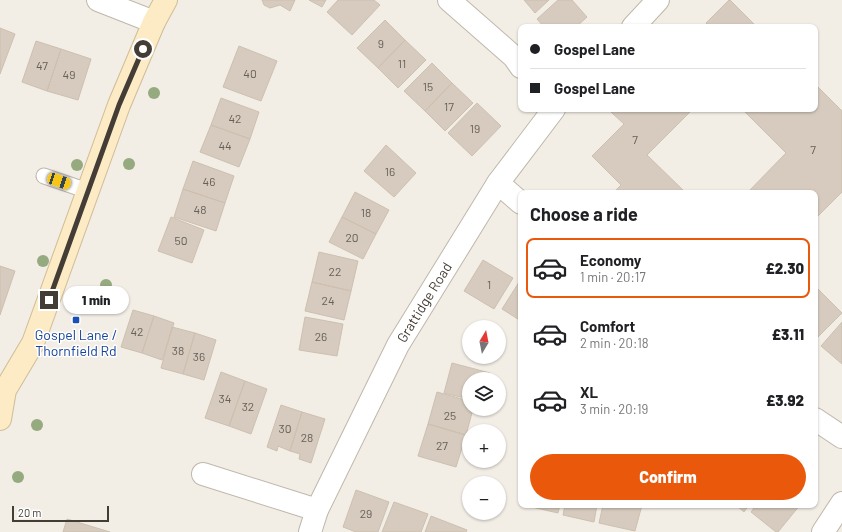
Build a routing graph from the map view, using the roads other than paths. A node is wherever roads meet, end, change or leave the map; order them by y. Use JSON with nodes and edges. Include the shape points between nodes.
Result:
{"nodes":[{"id":1,"x":98,"y":0,"type":"edge"},
{"id":2,"x":166,"y":0,"type":"edge"},
{"id":3,"x":449,"y":0,"type":"edge"},
{"id":4,"x":658,"y":0,"type":"edge"},
{"id":5,"x":154,"y":22,"type":"junction"},
{"id":6,"x":636,"y":24,"type":"edge"},
{"id":7,"x":518,"y":63,"type":"edge"},
{"id":8,"x":551,"y":112,"type":"edge"},
{"id":9,"x":44,"y":176,"type":"dead end"},
{"id":10,"x":498,"y":183,"type":"junction"},
{"id":11,"x":88,"y":191,"type":"junction"},
{"id":12,"x":518,"y":200,"type":"edge"},
{"id":13,"x":2,"y":389,"type":"edge"},
{"id":14,"x":0,"y":419,"type":"edge"},
{"id":15,"x":818,"y":421,"type":"edge"},
{"id":16,"x":842,"y":436,"type":"edge"},
{"id":17,"x":203,"y":474,"type":"dead end"},
{"id":18,"x":842,"y":503,"type":"edge"},
{"id":19,"x":317,"y":510,"type":"junction"},
{"id":20,"x":310,"y":532,"type":"edge"},
{"id":21,"x":823,"y":532,"type":"edge"}],
"edges":[{"from":1,"to":5,"type":"street"},
{"from":2,"to":5,"type":"street"},
{"from":3,"to":7,"type":"street"},
{"from":4,"to":6,"type":"street"},
{"from":5,"to":11,"type":"street","via":[[119,105]]},
{"from":8,"to":10,"type":"street","name":"Grattidge Road"},
{"from":9,"to":11,"type":"lane"},
{"from":10,"to":12,"type":"street"},
{"from":10,"to":19,"type":"street","name":"Grattidge Road","via":[[398,345]]},
{"from":11,"to":13,"type":"street","via":[[34,343]]},
{"from":13,"to":14,"type":"street"},
{"from":15,"to":16,"type":"street"},
{"from":17,"to":19,"type":"street"},
{"from":18,"to":21,"type":"street"},
{"from":19,"to":20,"type":"street","name":"Grattidge Road"}]}
